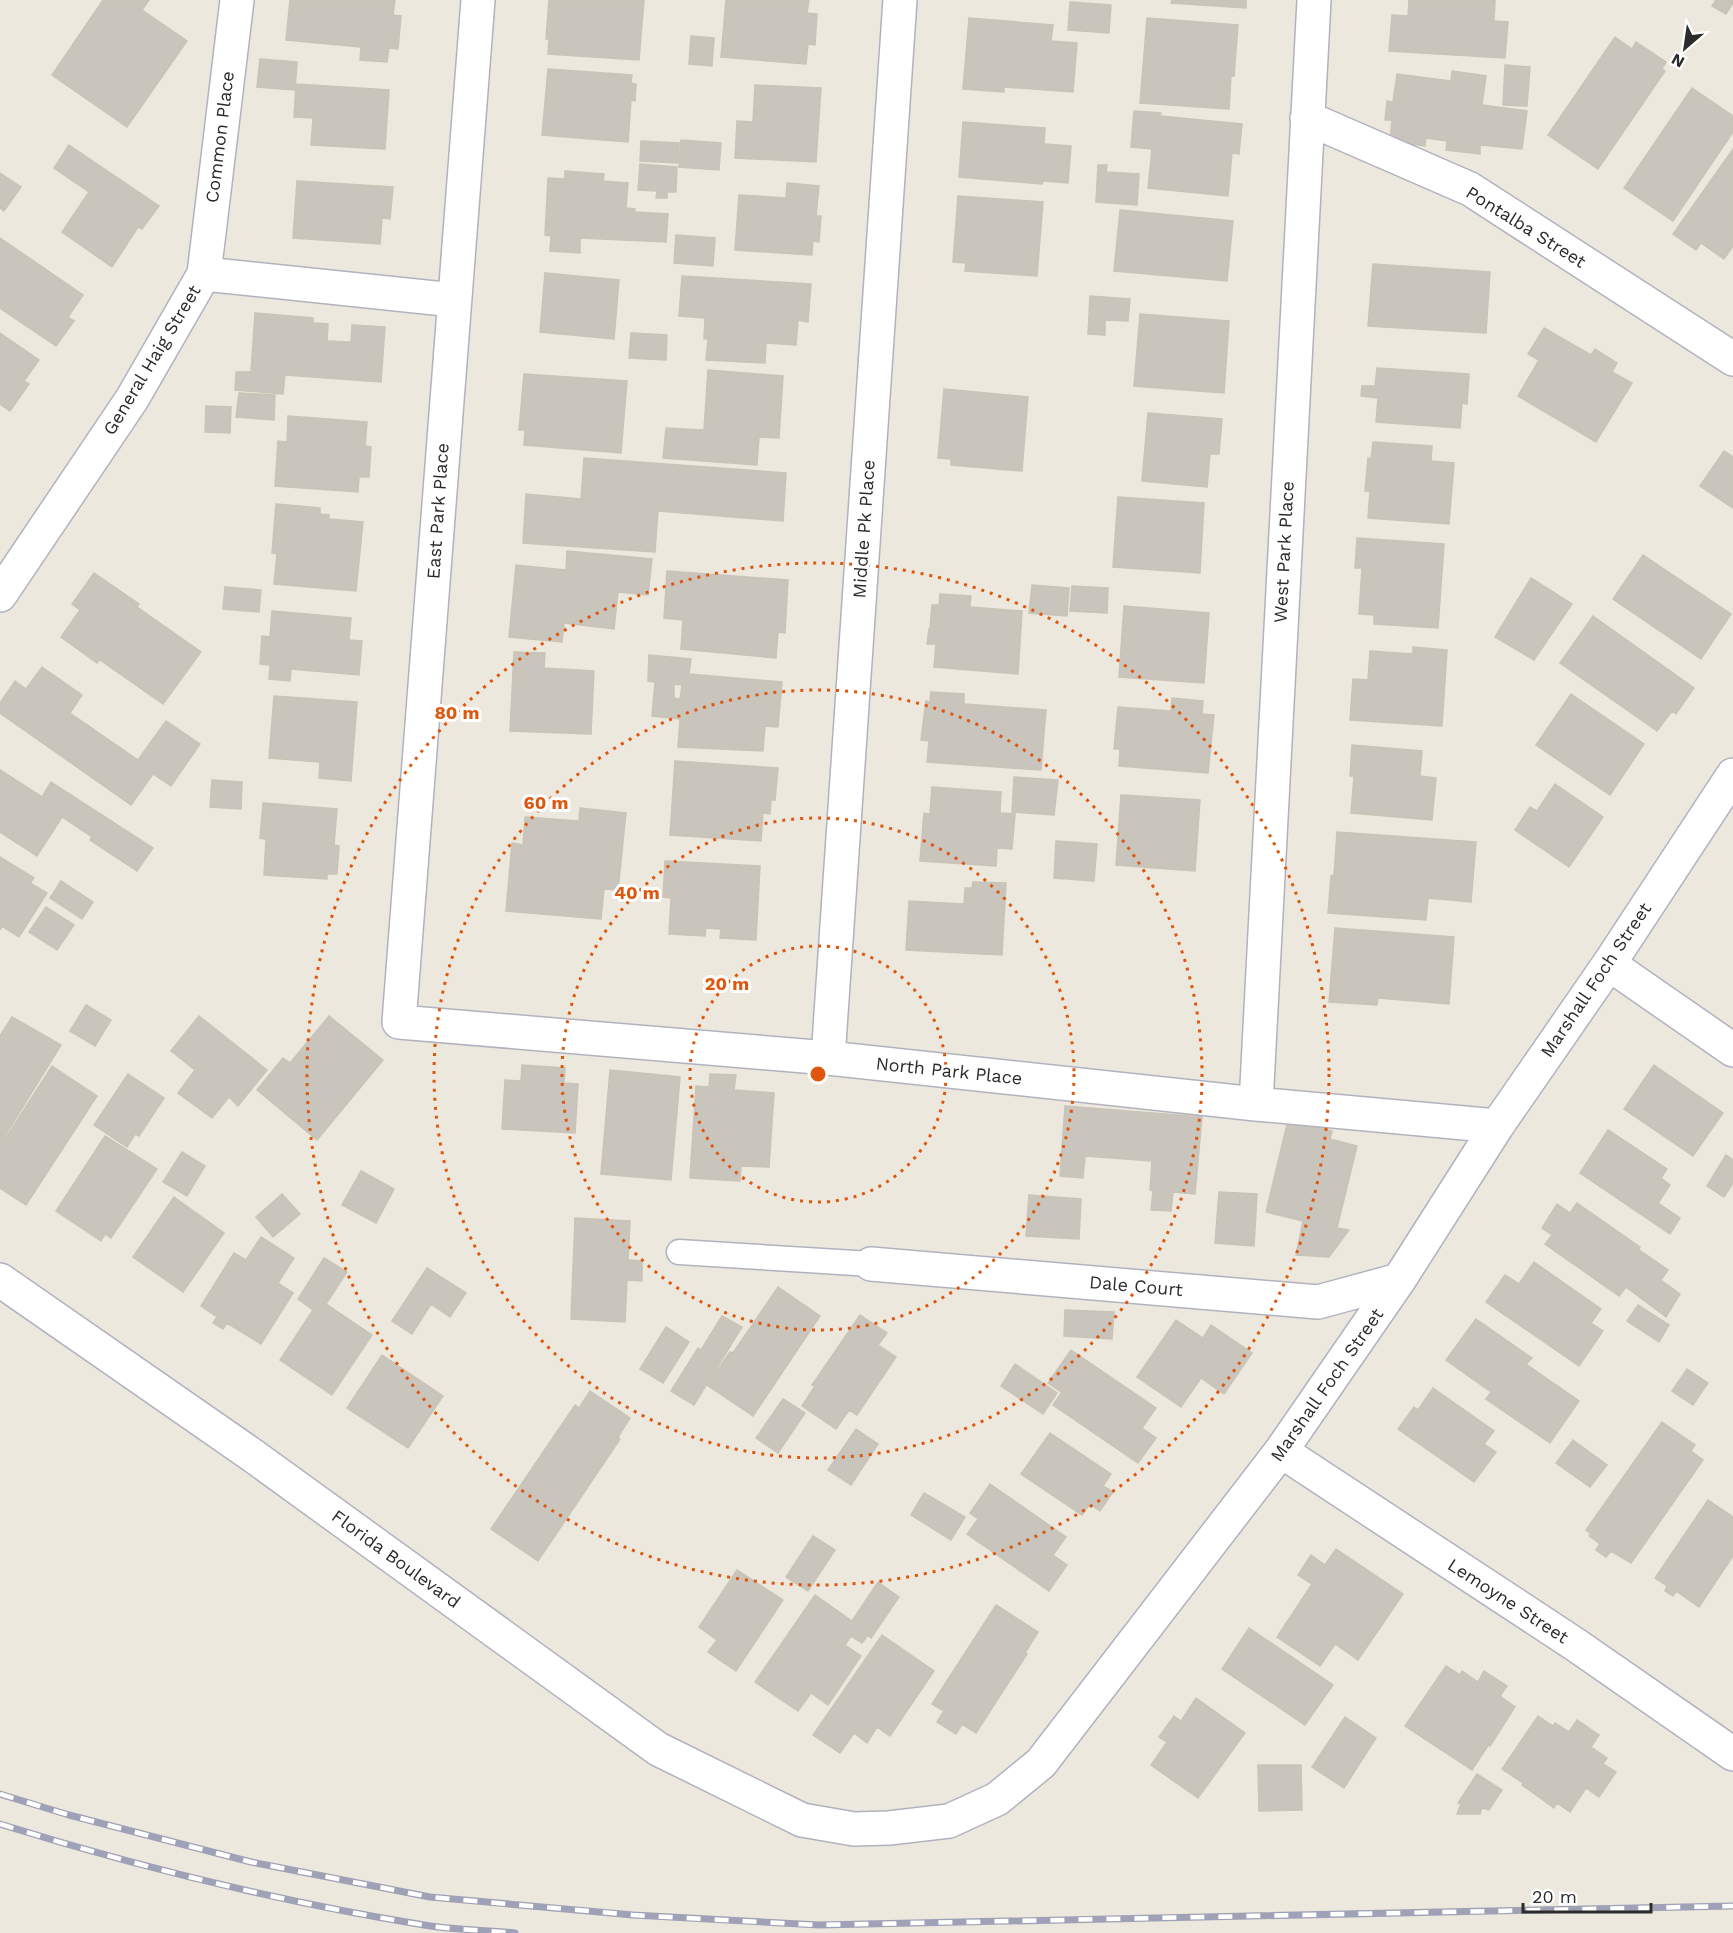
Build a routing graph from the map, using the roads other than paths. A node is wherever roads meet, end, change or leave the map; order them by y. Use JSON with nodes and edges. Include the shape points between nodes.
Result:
{"nodes":[{"id":1,"x":237,"y":0,"type":"edge"},
{"id":2,"x":478,"y":0,"type":"edge"},
{"id":3,"x":900,"y":0,"type":"edge"},
{"id":4,"x":1314,"y":0,"type":"edge"},
{"id":5,"x":1307,"y":118,"type":"junction"},
{"id":6,"x":204,"y":274,"type":"junction"},
{"id":7,"x":454,"y":300,"type":"junction"},
{"id":8,"x":1733,"y":359,"type":"edge"},
{"id":9,"x":0,"y":595,"type":"edge"},
{"id":10,"x":1733,"y":775,"type":"edge"},
{"id":11,"x":1609,"y":964,"type":"junction"},
{"id":12,"x":399,"y":1022,"type":"joint"},
{"id":13,"x":1733,"y":1050,"type":"edge"},
{"id":14,"x":828,"y":1058,"type":"junction"},
{"id":15,"x":1256,"y":1104,"type":"junction"},
{"id":16,"x":1497,"y":1126,"type":"junction"},
{"id":17,"x":679,"y":1252,"type":"dead end"},
{"id":18,"x":871,"y":1264,"type":"joint"},
{"id":19,"x":0,"y":1280,"type":"edge"},
{"id":20,"x":1399,"y":1280,"type":"junction"},
{"id":21,"x":1281,"y":1451,"type":"junction"},
{"id":22,"x":1733,"y":1754,"type":"edge"},
{"id":23,"x":802,"y":1820,"type":"joint"}],
"edges":[{"from":1,"to":6,"type":"street","name":"Common Place"},
{"from":2,"to":7,"type":"street","name":"East Park Place"},
{"from":3,"to":14,"type":"street","name":"Middle Pk Place"},
{"from":4,"to":5,"type":"street","name":"West Park Place"},
{"from":5,"to":8,"type":"street","name":"Pontalba Street","via":[[1470,189]]},
{"from":5,"to":15,"type":"street","name":"West Park Place"},
{"from":6,"to":7,"type":"street","name":"General Haig Street"},
{"from":6,"to":9,"type":"street","name":"General Haig Street","via":[[132,399]]},
{"from":7,"to":12,"type":"street","name":"East Park Place"},
{"from":10,"to":11,"type":"street","name":"Marshall Foch Street"},
{"from":11,"to":13,"type":"street"},
{"from":11,"to":16,"type":"street","name":"Marshall Foch Street"},
{"from":12,"to":14,"type":"street","name":"North Park Place"},
{"from":14,"to":15,"type":"street","name":"North Park Place"},
{"from":15,"to":16,"type":"street","name":"North Park Place"},
{"from":16,"to":20,"type":"street","name":"Marshall Foch Street"},
{"from":17,"to":18,"type":"lane"},
{"from":18,"to":20,"type":"street","name":"Dale Court","via":[[1318,1302]]},
{"from":19,"to":23,"type":"street","name":"Florida Boulevard","via":[[252,1455],[658,1749]]},
{"from":20,"to":21,"type":"street","name":"Marshall Foch Street"},
{"from":21,"to":22,"type":"street","name":"Lemoyne Street"},
{"from":21,"to":23,"type":"street","name":"Marshall Foch Street","via":[[1041,1763],[997,1799],[949,1821],[889,1828],[854,1828]]}]}
